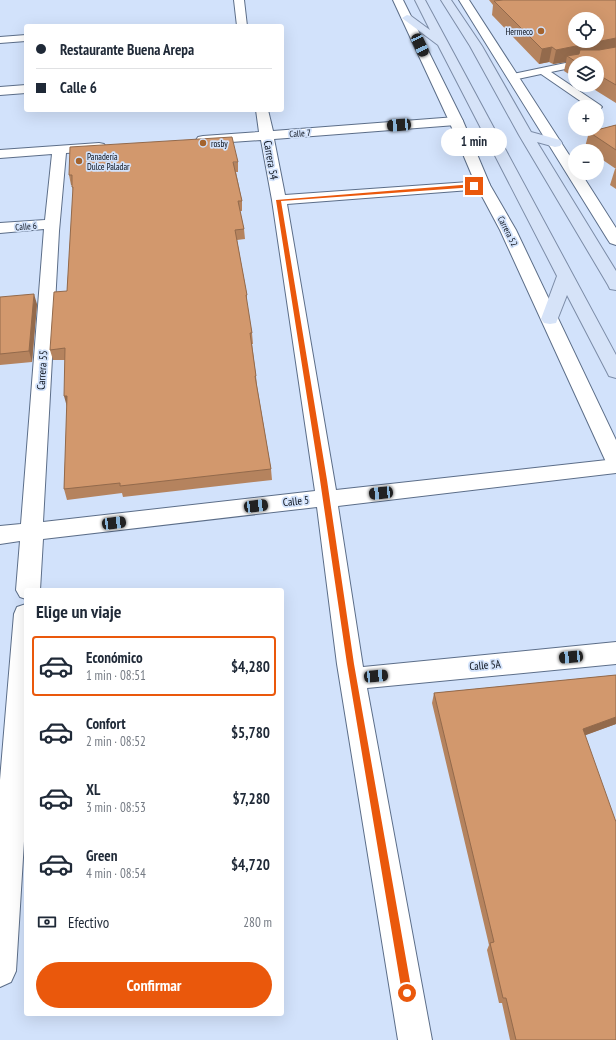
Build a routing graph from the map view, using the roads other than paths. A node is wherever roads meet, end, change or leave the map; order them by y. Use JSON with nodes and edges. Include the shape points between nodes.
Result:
{"nodes":[{"id":1,"x":239,"y":0,"type":"edge"},
{"id":2,"x":398,"y":0,"type":"edge"},
{"id":3,"x":420,"y":0,"type":"edge"},
{"id":4,"x":446,"y":0,"type":"edge"},
{"id":5,"x":465,"y":3,"type":"edge"},
{"id":6,"x":407,"y":18,"type":"junction"},
{"id":7,"x":242,"y":24,"type":"edge"},
{"id":8,"x":24,"y":38,"type":"edge"},
{"id":9,"x":0,"y":40,"type":"edge"},
{"id":10,"x":444,"y":45,"type":"junction"},
{"id":11,"x":476,"y":46,"type":"junction"},
{"id":12,"x":568,"y":65,"type":"edge"},
{"id":13,"x":542,"y":71,"type":"junction"},
{"id":14,"x":513,"y":77,"type":"junction"},
{"id":15,"x":24,"y":89,"type":"edge"},
{"id":16,"x":0,"y":91,"type":"edge"},
{"id":17,"x":586,"y":100,"type":"edge"},
{"id":18,"x":262,"y":112,"type":"edge"},
{"id":19,"x":456,"y":121,"type":"junction"},
{"id":20,"x":267,"y":135,"type":"junction"},
{"id":21,"x":526,"y":135,"type":"junction"},
{"id":22,"x":190,"y":141,"type":"edge"},
{"id":23,"x":555,"y":144,"type":"junction"},
{"id":24,"x":112,"y":146,"type":"edge"},
{"id":25,"x":59,"y":150,"type":"junction"},
{"id":26,"x":0,"y":154,"type":"edge"},
{"id":27,"x":483,"y":185,"type":"junction"},
{"id":28,"x":279,"y":200,"type":"junction"},
{"id":29,"x":52,"y":224,"type":"junction"},
{"id":30,"x":0,"y":228,"type":"edge"},
{"id":31,"x":616,"y":240,"type":"edge"},
{"id":32,"x":566,"y":276,"type":"junction"},
{"id":33,"x":616,"y":285,"type":"edge"},
{"id":34,"x":550,"y":319,"type":"junction"},
{"id":35,"x":616,"y":372,"type":"edge"},
{"id":36,"x":616,"y":462,"type":"edge"},
{"id":37,"x":616,"y":466,"type":"edge"},
{"id":38,"x":326,"y":499,"type":"junction"},
{"id":39,"x":32,"y":531,"type":"junction"},
{"id":40,"x":0,"y":535,"type":"edge"},
{"id":41,"x":28,"y":588,"type":"edge"},
{"id":42,"x":24,"y":641,"type":"edge"},
{"id":43,"x":616,"y":653,"type":"edge"},
{"id":44,"x":353,"y":679,"type":"junction"},
{"id":45,"x":0,"y":971,"type":"edge"},
{"id":46,"x":415,"y":1040,"type":"edge"}],
"edges":[{"from":1,"to":7,"type":"street"},
{"from":2,"to":6,"type":"street","name":"Carrera 52"},
{"from":3,"to":10,"type":"main road"},
{"from":4,"to":11,"type":"main road"},
{"from":5,"to":11,"type":"main road"},
{"from":5,"to":14,"type":"street"},
{"from":6,"to":10,"type":"main road"},
{"from":6,"to":19,"type":"street","name":"Carrera 52"},
{"from":8,"to":9,"type":"street"},
{"from":10,"to":32,"type":"main road"},
{"from":11,"to":21,"type":"main road"},
{"from":12,"to":13,"type":"lane"},
{"from":13,"to":14,"type":"lane"},
{"from":13,"to":17,"type":"lane"},
{"from":14,"to":23,"type":"street"},
{"from":15,"to":16,"type":"street"},
{"from":18,"to":20,"type":"street","name":"Carrera 54"},
{"from":19,"to":20,"type":"street","name":"Calle 7"},
{"from":19,"to":27,"type":"street","name":"Carrera 52"},
{"from":20,"to":22,"type":"street","name":"Calle 7"},
{"from":20,"to":28,"type":"street","name":"Carrera 54"},
{"from":21,"to":23,"type":"main road"},
{"from":21,"to":33,"type":"main road"},
{"from":23,"to":31,"type":"street"},
{"from":24,"to":25,"type":"street"},
{"from":25,"to":26,"type":"street"},
{"from":25,"to":29,"type":"street","name":"Carrera 55"},
{"from":27,"to":28,"type":"street"},
{"from":27,"to":34,"type":"street","name":"Carrera 52","via":[[508,230]]},
{"from":28,"to":38,"type":"street","name":"Carrera 54"},
{"from":29,"to":30,"type":"street","name":"Calle 6"},
{"from":29,"to":39,"type":"street","name":"Carrera 55"},
{"from":32,"to":34,"type":"main road"},
{"from":32,"to":35,"type":"main road"},
{"from":34,"to":36,"type":"street","name":"Carrera 52"},
{"from":37,"to":38,"type":"street","name":"Calle 5"},
{"from":38,"to":39,"type":"street","name":"Calle 5"},
{"from":38,"to":44,"type":"street","name":"Carrera 54"},
{"from":39,"to":40,"type":"street","name":"Calle 5"},
{"from":39,"to":41,"type":"street","name":"Carrera 55"},
{"from":42,"to":45,"type":"street"},
{"from":43,"to":44,"type":"street","name":"Calle 5A"},
{"from":44,"to":46,"type":"street","name":"Carrera 54"}]}
